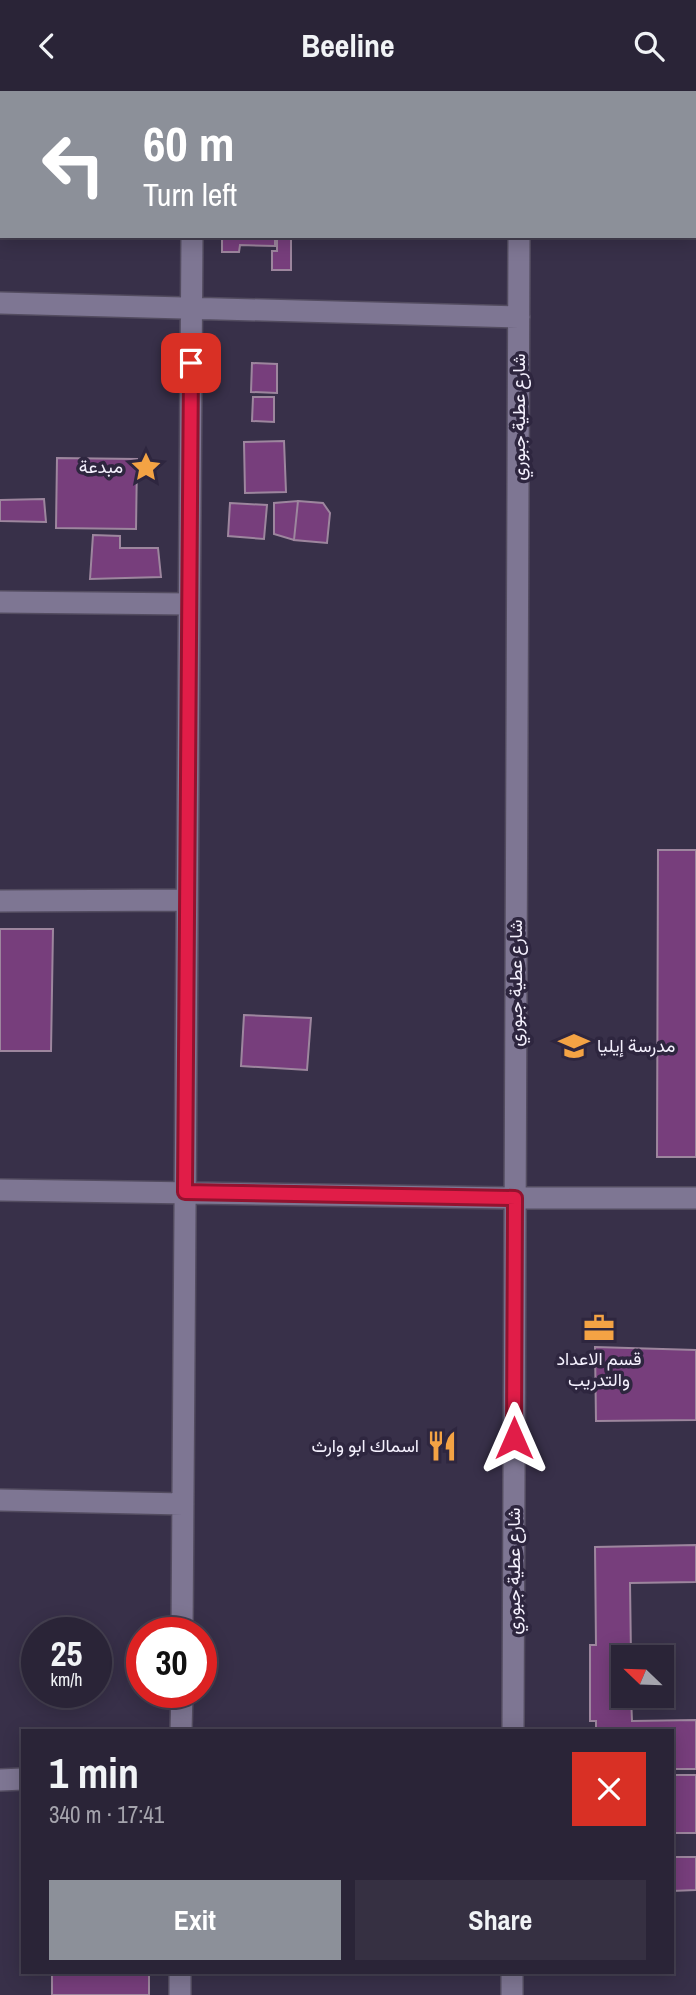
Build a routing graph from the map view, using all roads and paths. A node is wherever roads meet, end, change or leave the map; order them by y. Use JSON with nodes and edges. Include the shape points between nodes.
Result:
{"nodes":[{"id":1,"x":192,"y":238,"type":"edge"},
{"id":2,"x":519,"y":238,"type":"edge"},
{"id":3,"x":0,"y":303,"type":"edge"},
{"id":4,"x":192,"y":310,"type":"junction"},
{"id":5,"x":519,"y":317,"type":"junction"},
{"id":6,"x":0,"y":602,"type":"edge"},
{"id":7,"x":189,"y":604,"type":"junction"},
{"id":8,"x":187,"y":900,"type":"junction"},
{"id":9,"x":0,"y":901,"type":"edge"},
{"id":10,"x":0,"y":1190,"type":"edge"},
{"id":11,"x":185,"y":1192,"type":"junction"},
{"id":12,"x":515,"y":1198,"type":"junction"},
{"id":13,"x":696,"y":1198,"type":"edge"},
{"id":14,"x":0,"y":1500,"type":"edge"},
{"id":15,"x":183,"y":1504,"type":"junction"},
{"id":16,"x":182,"y":1617,"type":"edge"},
{"id":17,"x":182,"y":1708,"type":"edge"},
{"id":18,"x":181,"y":1729,"type":"edge"},
{"id":19,"x":513,"y":1729,"type":"edge"},
{"id":20,"x":21,"y":1779,"type":"edge"},
{"id":21,"x":0,"y":1780,"type":"edge"},
{"id":22,"x":180,"y":1974,"type":"edge"},
{"id":23,"x":512,"y":1974,"type":"edge"},
{"id":24,"x":180,"y":1995,"type":"edge"},
{"id":25,"x":512,"y":1995,"type":"edge"}],
"edges":[{"from":1,"to":4,"type":"street"},
{"from":2,"to":5,"type":"street","name":"شارع عطية جبوري"},
{"from":3,"to":4,"type":"street"},
{"from":4,"to":5,"type":"street"},
{"from":4,"to":7,"type":"street"},
{"from":5,"to":12,"type":"street","name":"شارع عطية جبوري"},
{"from":6,"to":7,"type":"street"},
{"from":7,"to":8,"type":"street"},
{"from":8,"to":9,"type":"street"},
{"from":8,"to":11,"type":"street"},
{"from":10,"to":11,"type":"street"},
{"from":11,"to":12,"type":"street"},
{"from":11,"to":15,"type":"street"},
{"from":12,"to":13,"type":"street"},
{"from":12,"to":19,"type":"street","name":"شارع عطية جبوري"},
{"from":14,"to":15,"type":"street"},
{"from":15,"to":16,"type":"street"},
{"from":17,"to":18,"type":"street"},
{"from":20,"to":21,"type":"street"},
{"from":22,"to":24,"type":"street"},
{"from":23,"to":25,"type":"street"}]}
